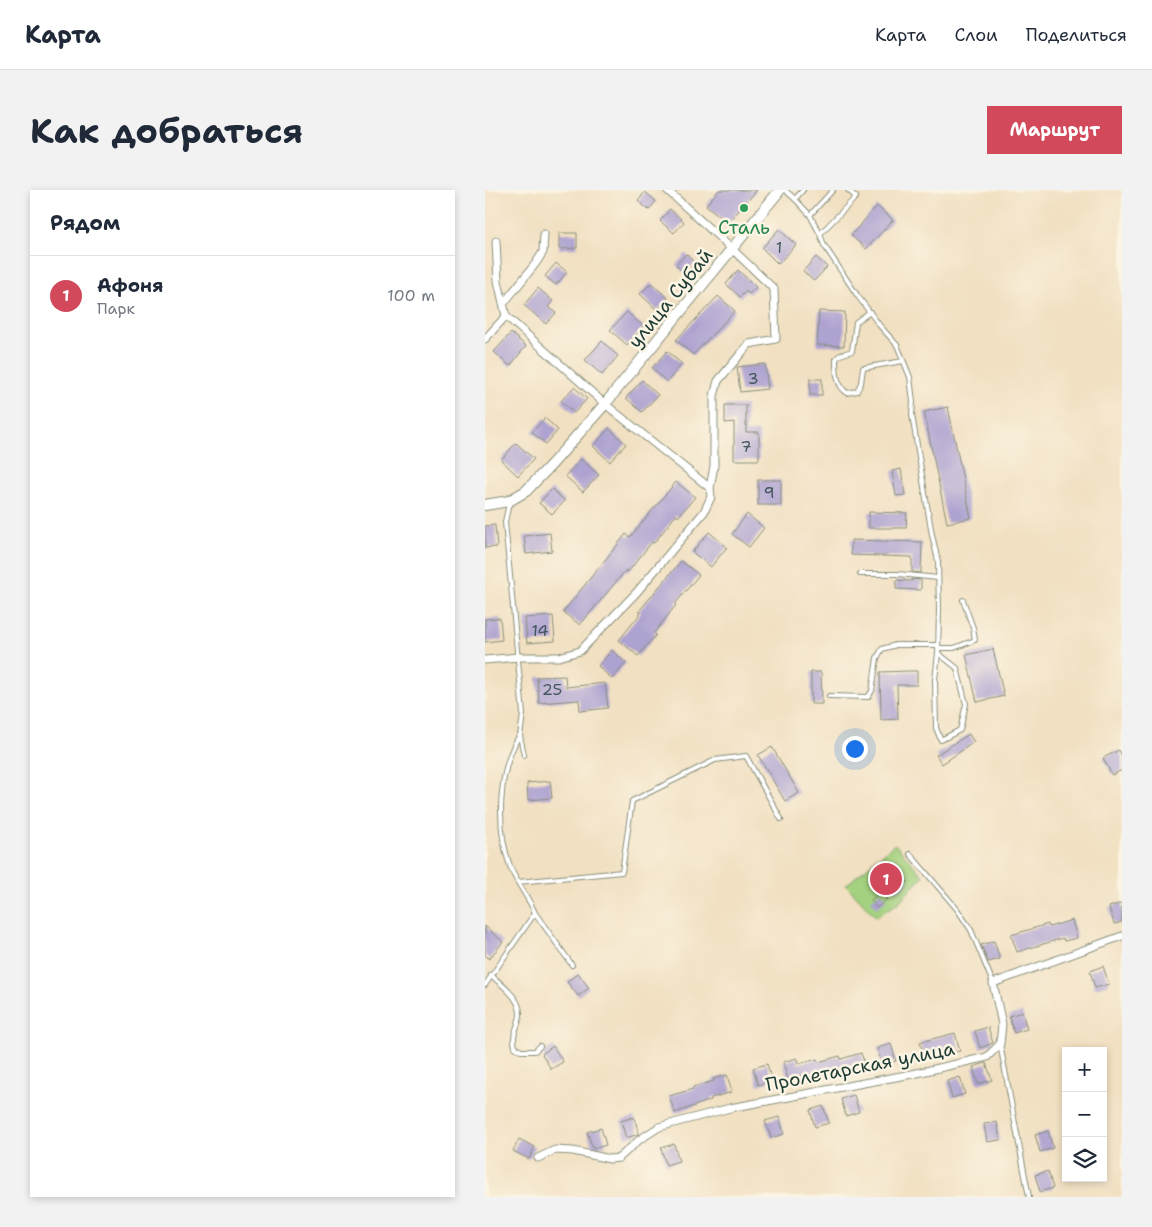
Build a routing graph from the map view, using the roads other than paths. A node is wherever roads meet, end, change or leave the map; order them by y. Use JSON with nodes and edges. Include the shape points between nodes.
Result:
{"nodes":[{"id":1,"x":667,"y":190,"type":"edge"},
{"id":2,"x":781,"y":190,"type":"edge"},
{"id":3,"x":785,"y":190,"type":"edge"},
{"id":4,"x":803,"y":190,"type":"edge"},
{"id":5,"x":833,"y":190,"type":"edge"},
{"id":6,"x":848,"y":190,"type":"edge"},
{"id":7,"x":795,"y":199,"type":"junction"},
{"id":8,"x":810,"y":215,"type":"junction"},
{"id":9,"x":544,"y":234,"type":"dead end"},
{"id":10,"x":820,"y":234,"type":"junction"},
{"id":11,"x":495,"y":241,"type":"dead end"},
{"id":12,"x":732,"y":249,"type":"junction"},
{"id":13,"x":504,"y":303,"type":"junction"},
{"id":14,"x":870,"y":312,"type":"junction"},
{"id":15,"x":506,"y":316,"type":"junction"},
{"id":16,"x":485,"y":338,"type":"edge"},
{"id":17,"x":903,"y":361,"type":"junction"},
{"id":18,"x":605,"y":404,"type":"junction"},
{"id":19,"x":710,"y":488,"type":"junction"},
{"id":20,"x":509,"y":501,"type":"junction"},
{"id":21,"x":485,"y":505,"type":"edge"},
{"id":22,"x":859,"y":574,"type":"dead end"},
{"id":23,"x":939,"y":578,"type":"junction"},
{"id":24,"x":963,"y":600,"type":"dead end"},
{"id":25,"x":938,"y":649,"type":"junction"},
{"id":26,"x":518,"y":657,"type":"junction"},
{"id":27,"x":485,"y":660,"type":"edge"},
{"id":28,"x":829,"y":696,"type":"dead end"},
{"id":29,"x":520,"y":736,"type":"junction"},
{"id":30,"x":524,"y":755,"type":"dead end"},
{"id":31,"x":781,"y":820,"type":"dead end"},
{"id":32,"x":910,"y":854,"type":"dead end"},
{"id":33,"x":518,"y":882,"type":"junction"},
{"id":34,"x":535,"y":913,"type":"junction"},
{"id":35,"x":1122,"y":936,"type":"edge"},
{"id":36,"x":572,"y":965,"type":"dead end"},
{"id":37,"x":491,"y":975,"type":"junction"},
{"id":38,"x":993,"y":983,"type":"junction"},
{"id":39,"x":485,"y":985,"type":"edge"},
{"id":40,"x":1000,"y":1044,"type":"junction"},
{"id":41,"x":540,"y":1046,"type":"dead end"},
{"id":42,"x":538,"y":1158,"type":"dead end"},
{"id":43,"x":1029,"y":1197,"type":"edge"}],
"edges":[{"from":1,"to":12,"type":"street"},
{"from":2,"to":12,"type":"street","name":"улица Субай"},
{"from":3,"to":7,"type":"lane"},
{"from":4,"to":7,"type":"lane"},
{"from":5,"to":8,"type":"lane"},
{"from":6,"to":10,"type":"lane","via":[[856,197]]},
{"from":7,"to":8,"type":"lane"},
{"from":8,"to":10,"type":"lane"},
{"from":9,"to":13,"type":"street","via":[[543,252]]},
{"from":10,"to":14,"type":"lane","via":[[824,245]]},
{"from":11,"to":13,"type":"street","via":[[497,281]]},
{"from":12,"to":18,"type":"street","name":"улица Субай"},
{"from":12,"to":19,"type":"street","via":[[774,290],[776,339],[749,344],[718,381],[714,396],[714,466]]},
{"from":13,"to":15,"type":"street"},
{"from":14,"to":17,"type":"lane","via":[[897,345]]},
{"from":14,"to":17,"type":"lane","via":[[856,322],[852,351],[836,358],[841,389],[847,393],[857,391],[863,368]]},
{"from":15,"to":16,"type":"street"},
{"from":15,"to":18,"type":"street"},
{"from":17,"to":23,"type":"lane","via":[[909,377],[912,416]]},
{"from":18,"to":19,"type":"street"},
{"from":18,"to":20,"type":"street","name":"улица Субай","via":[[526,491]]},
{"from":19,"to":26,"type":"street","via":[[711,497],[704,512],[636,593],[580,651],[559,657]]},
{"from":20,"to":21,"type":"street","name":"улица Субай"},
{"from":20,"to":26,"type":"lane","via":[[505,522]]},
{"from":22,"to":23,"type":"lane"},
{"from":23,"to":25,"type":"lane"},
{"from":24,"to":25,"type":"lane","via":[[975,640],[954,648]]},
{"from":25,"to":25,"type":"lane","via":[[936,728],[941,740],[960,730],[966,704],[957,668]]},
{"from":25,"to":28,"type":"lane","via":[[895,645],[883,649],[877,658],[873,691],[868,698]]},
{"from":26,"to":27,"type":"street"},
{"from":26,"to":29,"type":"lane","via":[[523,714]]},
{"from":29,"to":30,"type":"lane"},
{"from":29,"to":33,"type":"lane","via":[[506,766],[500,826],[510,866]]},
{"from":31,"to":33,"type":"lane","via":[[747,756],[715,760],[632,801],[622,872]]},
{"from":32,"to":38,"type":"lane","via":[[957,908],[971,930]]},
{"from":33,"to":34,"type":"lane"},
{"from":34,"to":36,"type":"lane"},
{"from":34,"to":37,"type":"lane"},
{"from":35,"to":38,"type":"street"},
{"from":37,"to":39,"type":"lane"},
{"from":37,"to":41,"type":"lane","via":[[519,1005],[520,1018],[513,1037],[515,1047],[521,1051],[535,1051]]},
{"from":38,"to":40,"type":"street","via":[[1002,1024]]},
{"from":40,"to":42,"type":"street","name":"Пролетарская улица","via":[[987,1057],[730,1108],[659,1127],[619,1158],[555,1150]]},
{"from":40,"to":43,"type":"lane"}]}
